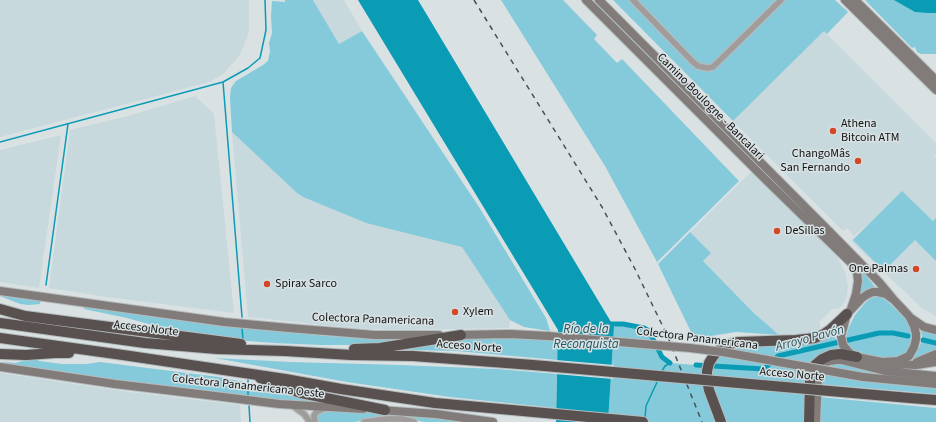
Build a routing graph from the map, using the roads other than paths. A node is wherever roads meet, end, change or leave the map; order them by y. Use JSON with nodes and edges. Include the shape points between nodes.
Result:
{"nodes":[{"id":1,"x":586,"y":0,"type":"edge"},
{"id":2,"x":598,"y":0,"type":"edge"},
{"id":3,"x":633,"y":0,"type":"edge"},
{"id":4,"x":781,"y":0,"type":"edge"},
{"id":5,"x":845,"y":0,"type":"edge"},
{"id":6,"x":855,"y":0,"type":"edge"},
{"id":7,"x":936,"y":80,"type":"edge"},
{"id":8,"x":936,"y":90,"type":"edge"},
{"id":9,"x":0,"y":291,"type":"edge"},
{"id":10,"x":894,"y":300,"type":"junction"},
{"id":11,"x":0,"y":309,"type":"edge"},
{"id":12,"x":849,"y":312,"type":"junction"},
{"id":13,"x":909,"y":316,"type":"junction"},
{"id":14,"x":0,"y":323,"type":"edge"},
{"id":15,"x":936,"y":330,"type":"edge"},
{"id":16,"x":461,"y":335,"type":"junction"},
{"id":17,"x":0,"y":338,"type":"edge"},
{"id":18,"x":285,"y":351,"type":"junction"},
{"id":19,"x":0,"y":354,"type":"edge"},
{"id":20,"x":936,"y":354,"type":"edge"},
{"id":21,"x":123,"y":355,"type":"junction"},
{"id":22,"x":857,"y":357,"type":"junction"},
{"id":23,"x":882,"y":362,"type":"junction"},
{"id":24,"x":936,"y":362,"type":"edge"},
{"id":25,"x":903,"y":365,"type":"junction"},
{"id":26,"x":0,"y":367,"type":"edge"},
{"id":27,"x":254,"y":375,"type":"junction"},
{"id":28,"x":936,"y":376,"type":"edge"},
{"id":29,"x":936,"y":384,"type":"edge"},
{"id":30,"x":936,"y":400,"type":"edge"},
{"id":31,"x":292,"y":404,"type":"junction"},
{"id":32,"x":330,"y":407,"type":"junction"},
{"id":33,"x":383,"y":417,"type":"edge"},
{"id":34,"x":310,"y":422,"type":"edge"},
{"id":35,"x":315,"y":422,"type":"edge"},
{"id":36,"x":364,"y":422,"type":"edge"},
{"id":37,"x":414,"y":422,"type":"edge"},
{"id":38,"x":493,"y":422,"type":"edge"},
{"id":39,"x":643,"y":422,"type":"edge"},
{"id":40,"x":721,"y":422,"type":"edge"},
{"id":41,"x":809,"y":422,"type":"edge"},
{"id":42,"x":816,"y":422,"type":"edge"}],
"edges":[{"from":1,"to":12,"type":"main road","name":"Camino Boulogne - Bancalari","via":[[852,264],[857,272],[858,281]]},
{"from":2,"to":10,"type":"main road","name":"Camino Boulogne - Bancalari","via":[[828,230]]},
{"from":3,"to":4,"type":"street","via":[[693,62],[707,68],[713,67]]},
{"from":5,"to":8,"type":"main road"},
{"from":6,"to":7,"type":"main road"},
{"from":9,"to":16,"type":"main road","name":"Colectora Panamericana","via":[[217,321],[289,328],[375,335]]},
{"from":10,"to":12,"type":"main road","via":[[886,294],[873,292],[865,296]]},
{"from":10,"to":13,"type":"main road"},
{"from":11,"to":18,"type":"highway","via":[[25,316]]},
{"from":12,"to":22,"type":"main road","via":[[841,339],[851,354]]},
{"from":12,"to":40,"type":"highway","via":[[831,329],[814,338],[735,342],[716,352],[710,360],[707,380]]},
{"from":13,"to":15,"type":"main road"},
{"from":13,"to":23,"type":"main road","via":[[916,334],[913,350],[909,356],[901,360]]},
{"from":14,"to":18,"type":"highway","name":"Acceso Norte","via":[[145,343]]},
{"from":16,"to":18,"type":"highway","via":[[380,348]]},
{"from":16,"to":29,"type":"main road","name":"Colectora Panamericana","bridge":true,"via":[[548,336],[690,348],[863,377]]},
{"from":17,"to":21,"type":"highway"},
{"from":18,"to":30,"type":"highway","name":"Acceso Norte","bridge":true,"via":[[413,356],[533,365]]},
{"from":19,"to":21,"type":"highway"},
{"from":20,"to":25,"type":"main road"},
{"from":21,"to":27,"type":"highway"},
{"from":22,"to":23,"type":"main road"},
{"from":22,"to":41,"type":"highway","via":[[831,355],[815,365],[810,381]]},
{"from":23,"to":25,"type":"main road"},
{"from":24,"to":25,"type":"main road"},
{"from":26,"to":31,"type":"main road","name":"Colectora Panamericana Oeste","via":[[207,396]]},
{"from":27,"to":33,"type":"highway","via":[[274,386],[329,399]]},
{"from":27,"to":39,"type":"highway","via":[[435,403]]},
{"from":28,"to":42,"type":"main road","via":[[886,371],[842,360],[829,361],[822,367],[818,376]]},
{"from":31,"to":32,"type":"main road","name":"Colectora Panamericana Oeste"},
{"from":31,"to":34,"type":"street"},
{"from":32,"to":33,"type":"main road","name":"Colectora Panamericana Oeste"},
{"from":32,"to":35,"type":"street","via":[[316,412]]},
{"from":33,"to":36,"type":"street"},
{"from":33,"to":37,"type":"street"},
{"from":33,"to":38,"type":"main road","name":"Colectora Panamericana Oeste","via":[[452,416]]}]}
